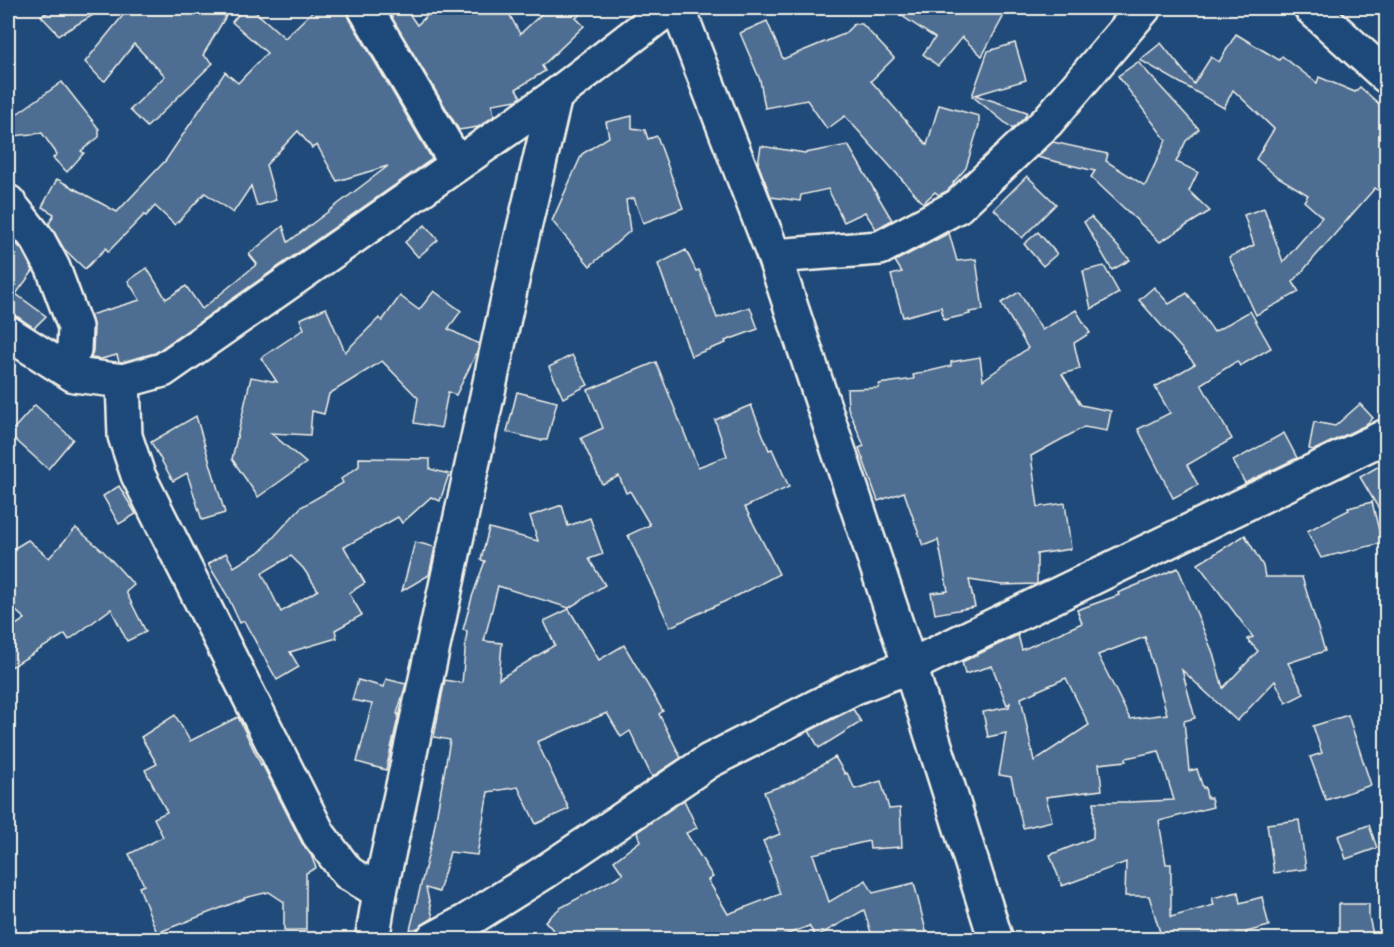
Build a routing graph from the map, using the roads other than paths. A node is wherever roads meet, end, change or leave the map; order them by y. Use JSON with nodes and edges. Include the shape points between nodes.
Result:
{"nodes":[{"id":1,"x":365,"y":8,"type":"edge"},
{"id":2,"x":669,"y":8,"type":"edge"},
{"id":3,"x":678,"y":8,"type":"edge"},
{"id":4,"x":1144,"y":8,"type":"edge"},
{"id":5,"x":1311,"y":8,"type":"edge"},
{"id":6,"x":1386,"y":76,"type":"edge"},
{"id":7,"x":555,"y":96,"type":"junction"},
{"id":8,"x":457,"y":164,"type":"junction"},
{"id":9,"x":8,"y":202,"type":"edge"},
{"id":10,"x":774,"y":256,"type":"junction"},
{"id":11,"x":8,"y":333,"type":"edge"},
{"id":12,"x":64,"y":368,"type":"junction"},
{"id":13,"x":123,"y":381,"type":"junction"},
{"id":14,"x":1386,"y":436,"type":"edge"},
{"id":15,"x":910,"y":666,"type":"junction"},
{"id":16,"x":380,"y":892,"type":"junction"},
{"id":17,"x":372,"y":939,"type":"edge"},
{"id":18,"x":432,"y":939,"type":"edge"},
{"id":19,"x":996,"y":939,"type":"edge"}],
"edges":[{"from":1,"to":8,"type":"street"},
{"from":2,"to":7,"type":"street"},
{"from":3,"to":10,"type":"street"},
{"from":4,"to":10,"type":"street","via":[[1047,122],[958,206],[880,248]]},
{"from":5,"to":6,"type":"street"},
{"from":7,"to":8,"type":"street"},
{"from":7,"to":16,"type":"street"},
{"from":8,"to":13,"type":"street","via":[[163,370]]},
{"from":9,"to":12,"type":"street","via":[[38,240],[75,327],[74,350]]},
{"from":10,"to":15,"type":"street"},
{"from":11,"to":12,"type":"street"},
{"from":12,"to":13,"type":"street","via":[[74,375]]},
{"from":13,"to":16,"type":"street","via":[[125,436],[138,475],[319,835],[348,873]]},
{"from":14,"to":15,"type":"street"},
{"from":15,"to":18,"type":"street","via":[[855,687],[710,761],[543,873]]},
{"from":15,"to":19,"type":"street"},
{"from":16,"to":17,"type":"street"}]}
